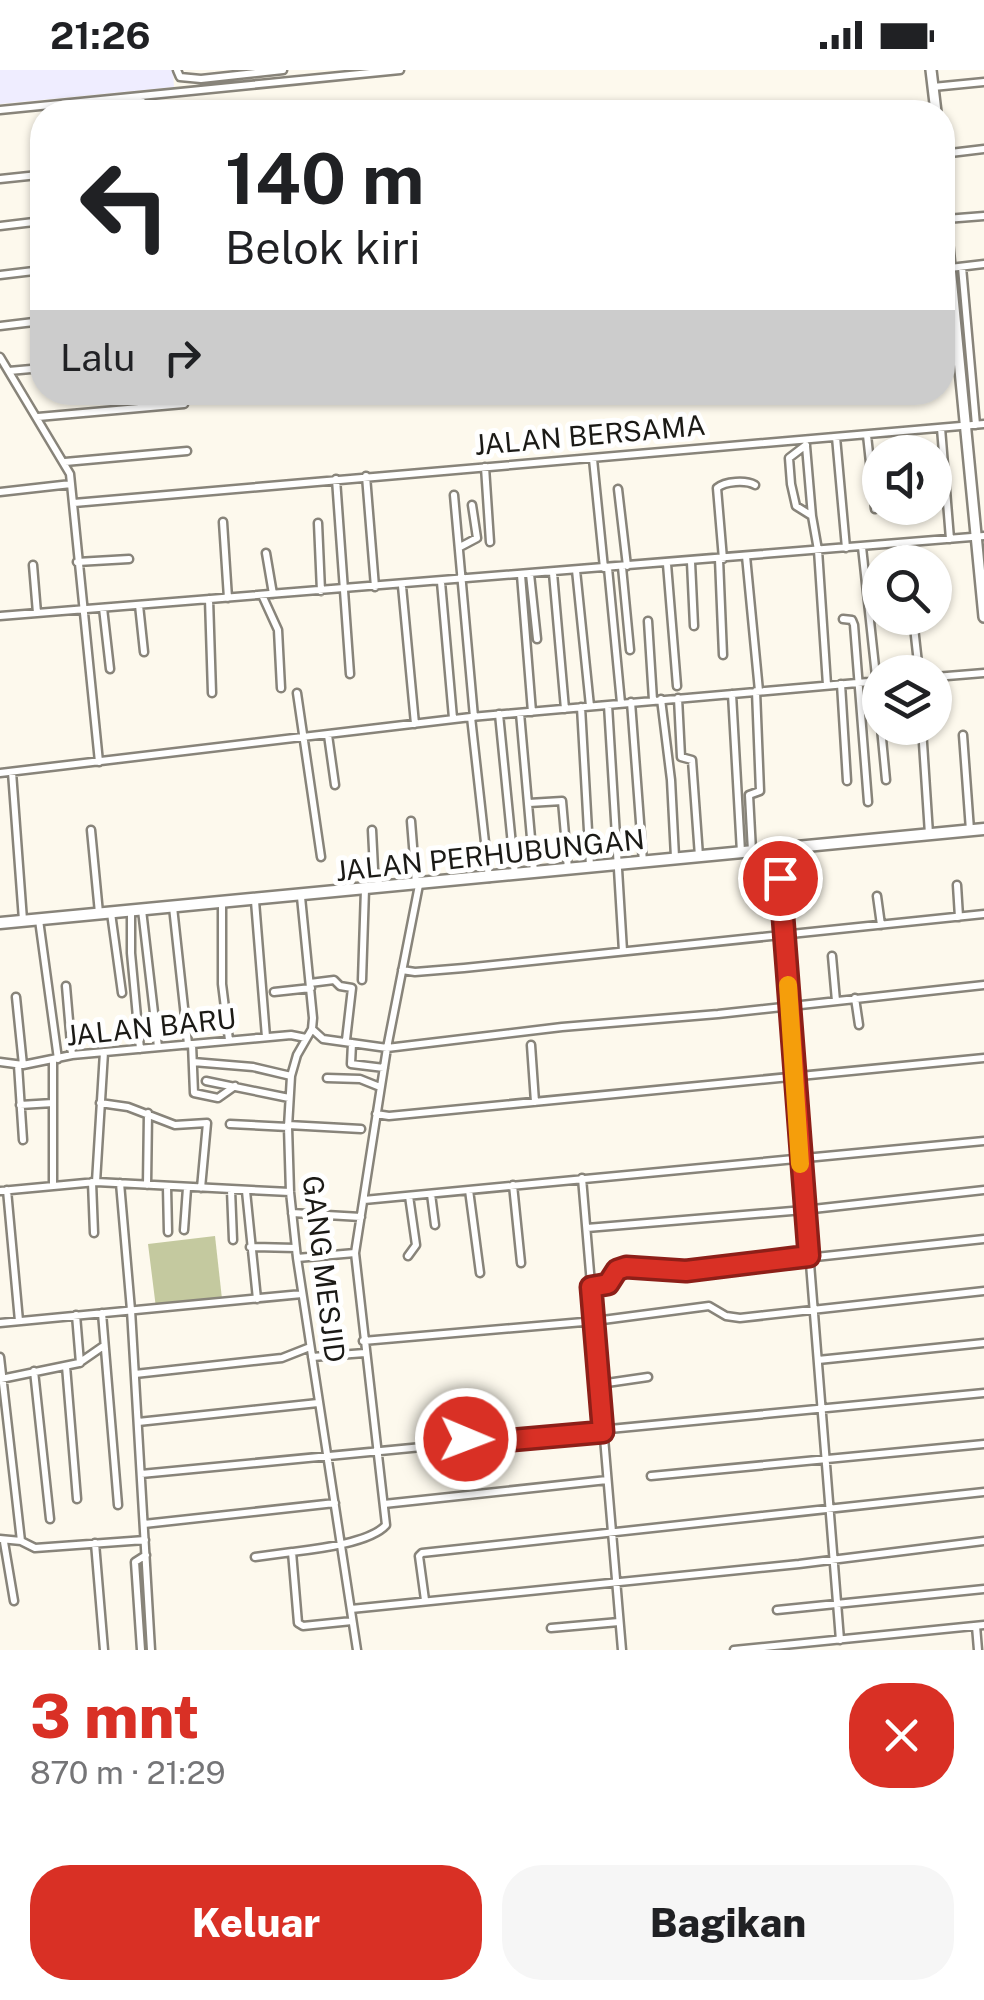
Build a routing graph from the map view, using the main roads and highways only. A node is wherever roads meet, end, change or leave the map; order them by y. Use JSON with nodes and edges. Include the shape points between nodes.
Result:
{"nodes":[{"id":1,"x":984,"y":828,"type":"edge"},
{"id":2,"x":0,"y":923,"type":"edge"}],
"edges":[{"from":1,"to":2,"type":"main road","name":"JALAN PERHUBUNGAN"}]}
